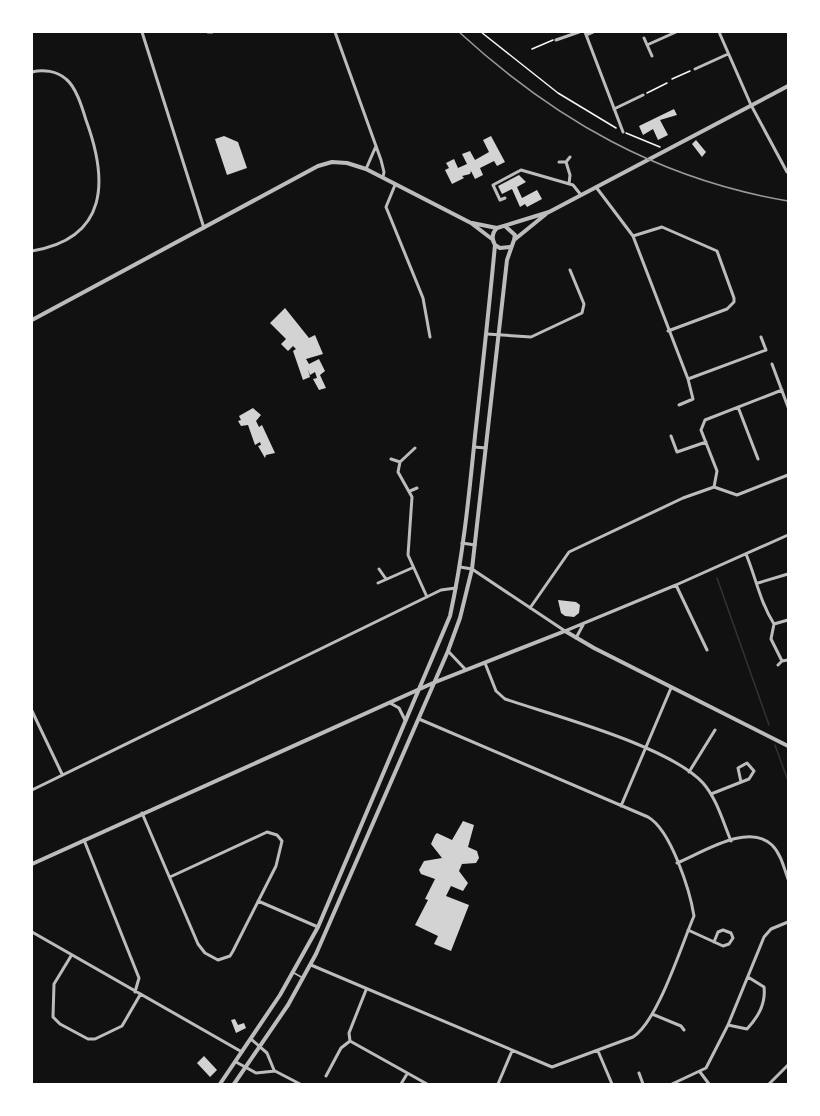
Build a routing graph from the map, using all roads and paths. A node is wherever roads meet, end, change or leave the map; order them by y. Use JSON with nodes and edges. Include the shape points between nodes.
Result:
{"nodes":[{"id":1,"x":142,"y":32,"type":"edge"},
{"id":2,"x":335,"y":32,"type":"edge"},
{"id":3,"x":481,"y":32,"type":"edge"},
{"id":4,"x":579,"y":32,"type":"edge"},
{"id":5,"x":593,"y":32,"type":"edge"},
{"id":6,"x":676,"y":32,"type":"edge"},
{"id":7,"x":719,"y":32,"type":"edge"},
{"id":8,"x":586,"y":33,"type":"edge"},
{"id":9,"x":644,"y":38,"type":"dead end"},
{"id":10,"x":555,"y":40,"type":"joint"},
{"id":11,"x":647,"y":45,"type":"junction"},
{"id":12,"x":532,"y":49,"type":"dead end"},
{"id":13,"x":728,"y":54,"type":"junction"},
{"id":14,"x":652,"y":56,"type":"dead end"},
{"id":15,"x":695,"y":69,"type":"joint"},
{"id":16,"x":32,"y":72,"type":"edge"},
{"id":17,"x":672,"y":79,"type":"dead end"},
{"id":18,"x":667,"y":82,"type":"dead end"},
{"id":19,"x":789,"y":86,"type":"edge"},
{"id":20,"x":643,"y":95,"type":"joint"},
{"id":21,"x":751,"y":105,"type":"junction"},
{"id":22,"x":614,"y":109,"type":"junction"},
{"id":23,"x":623,"y":132,"type":"junction"},
{"id":24,"x":376,"y":146,"type":"junction"},
{"id":25,"x":667,"y":150,"type":"junction"},
{"id":26,"x":570,"y":157,"type":"dead end"},
{"id":27,"x":559,"y":162,"type":"dead end"},
{"id":28,"x":566,"y":162,"type":"junction"},
{"id":29,"x":366,"y":169,"type":"junction"},
{"id":30,"x":787,"y":172,"type":"dead end"},
{"id":31,"x":382,"y":178,"type":"junction"},
{"id":32,"x":569,"y":183,"type":"junction"},
{"id":33,"x":395,"y":185,"type":"junction"},
{"id":34,"x":596,"y":187,"type":"junction"},
{"id":35,"x":581,"y":195,"type":"junction"},
{"id":36,"x":505,"y":198,"type":"dead end"},
{"id":37,"x":549,"y":212,"type":"junction"},
{"id":38,"x":471,"y":223,"type":"junction"},
{"id":39,"x":506,"y":226,"type":"junction"},
{"id":40,"x":204,"y":228,"type":"junction"},
{"id":41,"x":497,"y":228,"type":"junction"},
{"id":42,"x":633,"y":237,"type":"junction"},
{"id":43,"x":492,"y":239,"type":"junction"},
{"id":44,"x":514,"y":240,"type":"junction"},
{"id":45,"x":495,"y":245,"type":"junction"},
{"id":46,"x":510,"y":247,"type":"junction"},
{"id":47,"x":32,"y":251,"type":"edge"},
{"id":48,"x":570,"y":270,"type":"dead end"},
{"id":49,"x":32,"y":320,"type":"edge"},
{"id":50,"x":668,"y":331,"type":"junction"},
{"id":51,"x":487,"y":334,"type":"junction"},
{"id":52,"x":499,"y":335,"type":"junction"},
{"id":53,"x":430,"y":337,"type":"dead end"},
{"id":54,"x":761,"y":337,"type":"dead end"},
{"id":55,"x":772,"y":364,"type":"dead end"},
{"id":56,"x":688,"y":379,"type":"junction"},
{"id":57,"x":782,"y":390,"type":"junction"},
{"id":58,"x":679,"y":405,"type":"dead end"},
{"id":59,"x":738,"y":407,"type":"junction"},
{"id":60,"x":789,"y":407,"type":"edge"},
{"id":61,"x":671,"y":436,"type":"dead end"},
{"id":62,"x":706,"y":442,"type":"junction"},
{"id":63,"x":474,"y":447,"type":"junction"},
{"id":64,"x":416,"y":448,"type":"dead end"},
{"id":65,"x":486,"y":448,"type":"junction"},
{"id":66,"x":391,"y":459,"type":"dead end"},
{"id":67,"x":758,"y":459,"type":"dead end"},
{"id":68,"x":400,"y":462,"type":"junction"},
{"id":69,"x":789,"y":475,"type":"edge"},
{"id":70,"x":714,"y":487,"type":"junction"},
{"id":71,"x":417,"y":488,"type":"dead end"},
{"id":72,"x":410,"y":491,"type":"junction"},
{"id":73,"x":789,"y":535,"type":"edge"},
{"id":74,"x":462,"y":543,"type":"junction"},
{"id":75,"x":474,"y":545,"type":"junction"},
{"id":76,"x":746,"y":554,"type":"junction"},
{"id":77,"x":460,"y":567,"type":"junction"},
{"id":78,"x":412,"y":568,"type":"junction"},
{"id":79,"x":379,"y":569,"type":"dead end"},
{"id":80,"x":472,"y":570,"type":"junction"},
{"id":81,"x":789,"y":574,"type":"edge"},
{"id":82,"x":386,"y":579,"type":"junction"},
{"id":83,"x":378,"y":583,"type":"dead end"},
{"id":84,"x":758,"y":583,"type":"junction"},
{"id":85,"x":676,"y":585,"type":"junction"},
{"id":86,"x":456,"y":588,"type":"junction"},
{"id":87,"x":427,"y":597,"type":"junction"},
{"id":88,"x":530,"y":609,"type":"junction"},
{"id":89,"x":450,"y":616,"type":"junction"},
{"id":90,"x":460,"y":618,"type":"junction"},
{"id":91,"x":789,"y":620,"type":"edge"},
{"id":92,"x":584,"y":623,"type":"junction"},
{"id":93,"x":774,"y":624,"type":"junction"},
{"id":94,"x":565,"y":631,"type":"junction"},
{"id":95,"x":576,"y":638,"type":"junction"},
{"id":96,"x":707,"y":650,"type":"dead end"},
{"id":97,"x":448,"y":651,"type":"junction"},
{"id":98,"x":789,"y":660,"type":"edge"},
{"id":99,"x":485,"y":661,"type":"junction"},
{"id":100,"x":782,"y":661,"type":"junction"},
{"id":101,"x":778,"y":665,"type":"dead end"},
{"id":102,"x":465,"y":669,"type":"junction"},
{"id":103,"x":433,"y":683,"type":"junction"},
{"id":104,"x":671,"y":688,"type":"junction"},
{"id":105,"x":420,"y":689,"type":"junction"},
{"id":106,"x":389,"y":702,"type":"junction"},
{"id":107,"x":32,"y":711,"type":"edge"},
{"id":108,"x":419,"y":719,"type":"junction"},
{"id":109,"x":406,"y":721,"type":"junction"},
{"id":110,"x":715,"y":730,"type":"dead end"},
{"id":111,"x":789,"y":746,"type":"edge"},
{"id":112,"x":644,"y":748,"type":"junction"},
{"id":113,"x":689,"y":771,"type":"junction"},
{"id":114,"x":63,"y":775,"type":"junction"},
{"id":115,"x":741,"y":782,"type":"junction"},
{"id":116,"x":32,"y":790,"type":"edge"},
{"id":117,"x":711,"y":794,"type":"junction"},
{"id":118,"x":621,"y":806,"type":"junction"},
{"id":119,"x":142,"y":813,"type":"junction"},
{"id":120,"x":84,"y":840,"type":"junction"},
{"id":121,"x":731,"y":841,"type":"junction"},
{"id":122,"x":677,"y":863,"type":"junction"},
{"id":123,"x":32,"y":864,"type":"edge"},
{"id":124,"x":170,"y":877,"type":"junction"},
{"id":125,"x":337,"y":879,"type":"junction"},
{"id":126,"x":789,"y":879,"type":"edge"},
{"id":127,"x":347,"y":884,"type":"junction"},
{"id":128,"x":258,"y":901,"type":"junction"},
{"id":129,"x":789,"y":922,"type":"edge"},
{"id":130,"x":318,"y":927,"type":"junction"},
{"id":131,"x":688,"y":930,"type":"junction"},
{"id":132,"x":32,"y":932,"type":"edge"},
{"id":133,"x":714,"y":942,"type":"junction"},
{"id":134,"x":71,"y":956,"type":"junction"},
{"id":135,"x":310,"y":965,"type":"junction"},
{"id":136,"x":294,"y":972,"type":"junction"},
{"id":137,"x":748,"y":977,"type":"junction"},
{"id":138,"x":304,"y":978,"type":"junction"},
{"id":139,"x":366,"y":990,"type":"junction"},
{"id":140,"x":135,"y":992,"type":"junction"},
{"id":141,"x":140,"y":995,"type":"junction"},
{"id":142,"x":652,"y":1014,"type":"junction"},
{"id":143,"x":728,"y":1024,"type":"junction"},
{"id":144,"x":684,"y":1030,"type":"dead end"},
{"id":145,"x":251,"y":1039,"type":"junction"},
{"id":146,"x":350,"y":1041,"type":"junction"},
{"id":147,"x":261,"y":1046,"type":"junction"},
{"id":148,"x":512,"y":1051,"type":"junction"},
{"id":149,"x":598,"y":1051,"type":"junction"},
{"id":150,"x":242,"y":1052,"type":"junction"},
{"id":151,"x":236,"y":1062,"type":"junction"},
{"id":152,"x":789,"y":1065,"type":"edge"},
{"id":153,"x":245,"y":1069,"type":"junction"},
{"id":154,"x":275,"y":1071,"type":"junction"},
{"id":155,"x":700,"y":1072,"type":"junction"},
{"id":156,"x":639,"y":1073,"type":"dead end"},
{"id":157,"x":407,"y":1074,"type":"junction"},
{"id":158,"x":326,"y":1076,"type":"dead end"},
{"id":159,"x":220,"y":1084,"type":"edge"},
{"id":160,"x":234,"y":1084,"type":"edge"},
{"id":161,"x":300,"y":1084,"type":"edge"},
{"id":162,"x":401,"y":1084,"type":"edge"},
{"id":163,"x":427,"y":1084,"type":"edge"},
{"id":164,"x":498,"y":1084,"type":"edge"},
{"id":165,"x":612,"y":1084,"type":"edge"},
{"id":166,"x":643,"y":1084,"type":"edge"},
{"id":167,"x":672,"y":1084,"type":"edge"},
{"id":168,"x":709,"y":1084,"type":"edge"},
{"id":169,"x":769,"y":1084,"type":"edge"}],
"edges":[{"from":1,"to":40,"type":"street"},
{"from":2,"to":24,"type":"street"},
{"from":3,"to":23,"type":"path","via":[[558,93]]},
{"from":4,"to":10,"type":"street"},
{"from":5,"to":8,"type":"street"},
{"from":6,"to":11,"type":"street"},
{"from":7,"to":13,"type":"street"},
{"from":8,"to":22,"type":"street"},
{"from":9,"to":11,"type":"street"},
{"from":10,"to":12,"type":"path"},
{"from":11,"to":14,"type":"street"},
{"from":13,"to":15,"type":"street"},
{"from":13,"to":21,"type":"street"},
{"from":15,"to":17,"type":"path"},
{"from":16,"to":47,"type":"street","via":[[59,74],[74,90],[93,139],[100,195],[93,214],[71,236]]},
{"from":18,"to":20,"type":"path"},
{"from":19,"to":21,"type":"street"},
{"from":20,"to":22,"type":"street"},
{"from":21,"to":25,"type":"street"},
{"from":21,"to":30,"type":"street"},
{"from":22,"to":23,"type":"street"},
{"from":23,"to":25,"type":"path"},
{"from":24,"to":29,"type":"street"},
{"from":24,"to":31,"type":"street","via":[[384,172]]},
{"from":25,"to":34,"type":"street"},
{"from":26,"to":28,"type":"street"},
{"from":27,"to":28,"type":"street"},
{"from":28,"to":32,"type":"street"},
{"from":29,"to":31,"type":"street"},
{"from":29,"to":40,"type":"street","via":[[332,162],[318,166]]},
{"from":31,"to":33,"type":"street"},
{"from":32,"to":35,"type":"street"},
{"from":32,"to":36,"type":"street","via":[[557,183],[521,170],[493,185],[500,200]]},
{"from":33,"to":38,"type":"street"},
{"from":33,"to":53,"type":"street","via":[[386,207],[423,298]]},
{"from":34,"to":35,"type":"street"},
{"from":34,"to":42,"type":"street"},
{"from":35,"to":37,"type":"street"},
{"from":37,"to":39,"type":"street"},
{"from":37,"to":44,"type":"street"},
{"from":38,"to":41,"type":"street"},
{"from":38,"to":43,"type":"street"},
{"from":39,"to":41,"type":"street"},
{"from":39,"to":44,"type":"street"},
{"from":40,"to":49,"type":"street"},
{"from":41,"to":43,"type":"street"},
{"from":42,"to":50,"type":"street"},
{"from":42,"to":50,"type":"street","via":[[662,227],[717,251],[734,302],[727,309]]},
{"from":43,"to":45,"type":"street"},
{"from":44,"to":46,"type":"street"},
{"from":45,"to":46,"type":"street"},
{"from":45,"to":51,"type":"street"},
{"from":46,"to":52,"type":"street"},
{"from":48,"to":52,"type":"street","via":[[584,304],[582,313],[531,337]]},
{"from":50,"to":56,"type":"street"},
{"from":51,"to":52,"type":"street"},
{"from":51,"to":63,"type":"street"},
{"from":52,"to":65,"type":"street"},
{"from":54,"to":56,"type":"street","via":[[766,350]]},
{"from":55,"to":57,"type":"street"},
{"from":56,"to":58,"type":"street","via":[[693,399]]},
{"from":57,"to":59,"type":"street"},
{"from":57,"to":60,"type":"street"},
{"from":59,"to":62,"type":"street","via":[[705,420],[701,430]]},
{"from":59,"to":67,"type":"street"},
{"from":61,"to":62,"type":"street","via":[[677,452]]},
{"from":62,"to":70,"type":"street","via":[[717,471]]},
{"from":63,"to":65,"type":"street"},
{"from":63,"to":74,"type":"street"},
{"from":64,"to":68,"type":"street"},
{"from":65,"to":75,"type":"street"},
{"from":66,"to":68,"type":"street"},
{"from":68,"to":72,"type":"street","via":[[398,472]]},
{"from":69,"to":70,"type":"street","via":[[737,495]]},
{"from":70,"to":88,"type":"street","via":[[569,552]]},
{"from":71,"to":72,"type":"street"},
{"from":72,"to":78,"type":"street","via":[[408,555]]},
{"from":73,"to":76,"type":"street"},
{"from":74,"to":75,"type":"street"},
{"from":74,"to":77,"type":"street"},
{"from":75,"to":80,"type":"street"},
{"from":76,"to":84,"type":"street"},
{"from":76,"to":85,"type":"street"},
{"from":77,"to":80,"type":"street"},
{"from":77,"to":86,"type":"street"},
{"from":78,"to":82,"type":"street"},
{"from":78,"to":87,"type":"street"},
{"from":79,"to":82,"type":"street"},
{"from":80,"to":88,"type":"street"},
{"from":80,"to":90,"type":"street"},
{"from":81,"to":84,"type":"street"},
{"from":82,"to":83,"type":"street"},
{"from":84,"to":93,"type":"street","via":[[760,599]]},
{"from":85,"to":92,"type":"street"},
{"from":85,"to":96,"type":"street"},
{"from":86,"to":87,"type":"street"},
{"from":86,"to":89,"type":"street"},
{"from":87,"to":114,"type":"street"},
{"from":88,"to":94,"type":"street"},
{"from":89,"to":90,"type":"street"},
{"from":89,"to":105,"type":"street"},
{"from":90,"to":97,"type":"street"},
{"from":91,"to":93,"type":"street"},
{"from":92,"to":94,"type":"street"},
{"from":92,"to":95,"type":"street"},
{"from":93,"to":100,"type":"street","via":[[771,639]]},
{"from":94,"to":95,"type":"street"},
{"from":94,"to":99,"type":"street"},
{"from":95,"to":104,"type":"street"},
{"from":97,"to":102,"type":"street"},
{"from":97,"to":103,"type":"street"},
{"from":98,"to":100,"type":"street"},
{"from":99,"to":102,"type":"street"},
{"from":99,"to":112,"type":"street","via":[[496,691],[505,699]]},
{"from":100,"to":101,"type":"street"},
{"from":102,"to":103,"type":"street"},
{"from":103,"to":105,"type":"street"},
{"from":103,"to":108,"type":"street"},
{"from":104,"to":111,"type":"street"},
{"from":104,"to":112,"type":"street"},
{"from":105,"to":106,"type":"street"},
{"from":105,"to":109,"type":"street"},
{"from":106,"to":109,"type":"street","via":[[399,708]]},
{"from":106,"to":119,"type":"street"},
{"from":107,"to":114,"type":"street"},
{"from":108,"to":118,"type":"street"},
{"from":108,"to":127,"type":"street"},
{"from":109,"to":125,"type":"street"},
{"from":110,"to":113,"type":"street"},
{"from":112,"to":113,"type":"street"},
{"from":112,"to":118,"type":"street"},
{"from":113,"to":117,"type":"street"},
{"from":114,"to":116,"type":"street"},
{"from":115,"to":115,"type":"street","via":[[753,775],[747,763],[738,768]]},
{"from":115,"to":117,"type":"street"},
{"from":117,"to":121,"type":"street"},
{"from":118,"to":122,"type":"street","via":[[660,825]]},
{"from":119,"to":120,"type":"street"},
{"from":119,"to":124,"type":"street"},
{"from":120,"to":123,"type":"street"},
{"from":120,"to":140,"type":"street","via":[[139,978]]},
{"from":121,"to":122,"type":"street"},
{"from":121,"to":126,"type":"street","via":[[753,836],[766,841],[779,854]]},
{"from":122,"to":131,"type":"street","via":[[692,903],[694,916]]},
{"from":124,"to":128,"type":"street","via":[[198,944],[205,954],[218,960],[230,956]]},
{"from":124,"to":128,"type":"street","via":[[270,832],[282,841],[282,852]]},
{"from":125,"to":127,"type":"street"},
{"from":125,"to":130,"type":"street"},
{"from":127,"to":135,"type":"street"},
{"from":128,"to":130,"type":"street"},
{"from":129,"to":137,"type":"street","via":[[771,929],[764,937]]},
{"from":130,"to":136,"type":"street"},
{"from":131,"to":133,"type":"street"},
{"from":131,"to":142,"type":"street"},
{"from":132,"to":134,"type":"street"},
{"from":133,"to":133,"type":"street","via":[[723,946],[733,938],[723,930]]},
{"from":134,"to":140,"type":"street"},
{"from":134,"to":141,"type":"street","via":[[54,984],[55,1021],[95,1039],[122,1026]]},
{"from":135,"to":138,"type":"street"},
{"from":135,"to":139,"type":"street"},
{"from":136,"to":138,"type":"lane"},
{"from":136,"to":145,"type":"street"},
{"from":137,"to":143,"type":"street"},
{"from":137,"to":143,"type":"street","via":[[764,987],[760,1011],[747,1029]]},
{"from":138,"to":147,"type":"street"},
{"from":139,"to":146,"type":"street","via":[[349,1033]]},
{"from":139,"to":148,"type":"street"},
{"from":140,"to":141,"type":"street"},
{"from":141,"to":150,"type":"street"},
{"from":142,"to":144,"type":"street"},
{"from":142,"to":149,"type":"street","via":[[643,1030]]},
{"from":143,"to":155,"type":"street"},
{"from":145,"to":147,"type":"street"},
{"from":145,"to":150,"type":"street"},
{"from":146,"to":157,"type":"street"},
{"from":146,"to":158,"type":"street","via":[[341,1047]]},
{"from":147,"to":153,"type":"street"},
{"from":147,"to":154,"type":"street"},
{"from":148,"to":149,"type":"street","via":[[557,1067]]},
{"from":148,"to":164,"type":"street"},
{"from":149,"to":165,"type":"street"},
{"from":150,"to":151,"type":"street"},
{"from":151,"to":153,"type":"street"},
{"from":151,"to":159,"type":"street"},
{"from":152,"to":169,"type":"street"},
{"from":153,"to":154,"type":"street","via":[[256,1073]]},
{"from":153,"to":160,"type":"street"},
{"from":154,"to":161,"type":"street"},
{"from":155,"to":167,"type":"street"},
{"from":155,"to":168,"type":"street"},
{"from":156,"to":166,"type":"street"},
{"from":157,"to":162,"type":"street"},
{"from":157,"to":163,"type":"street"}]}
